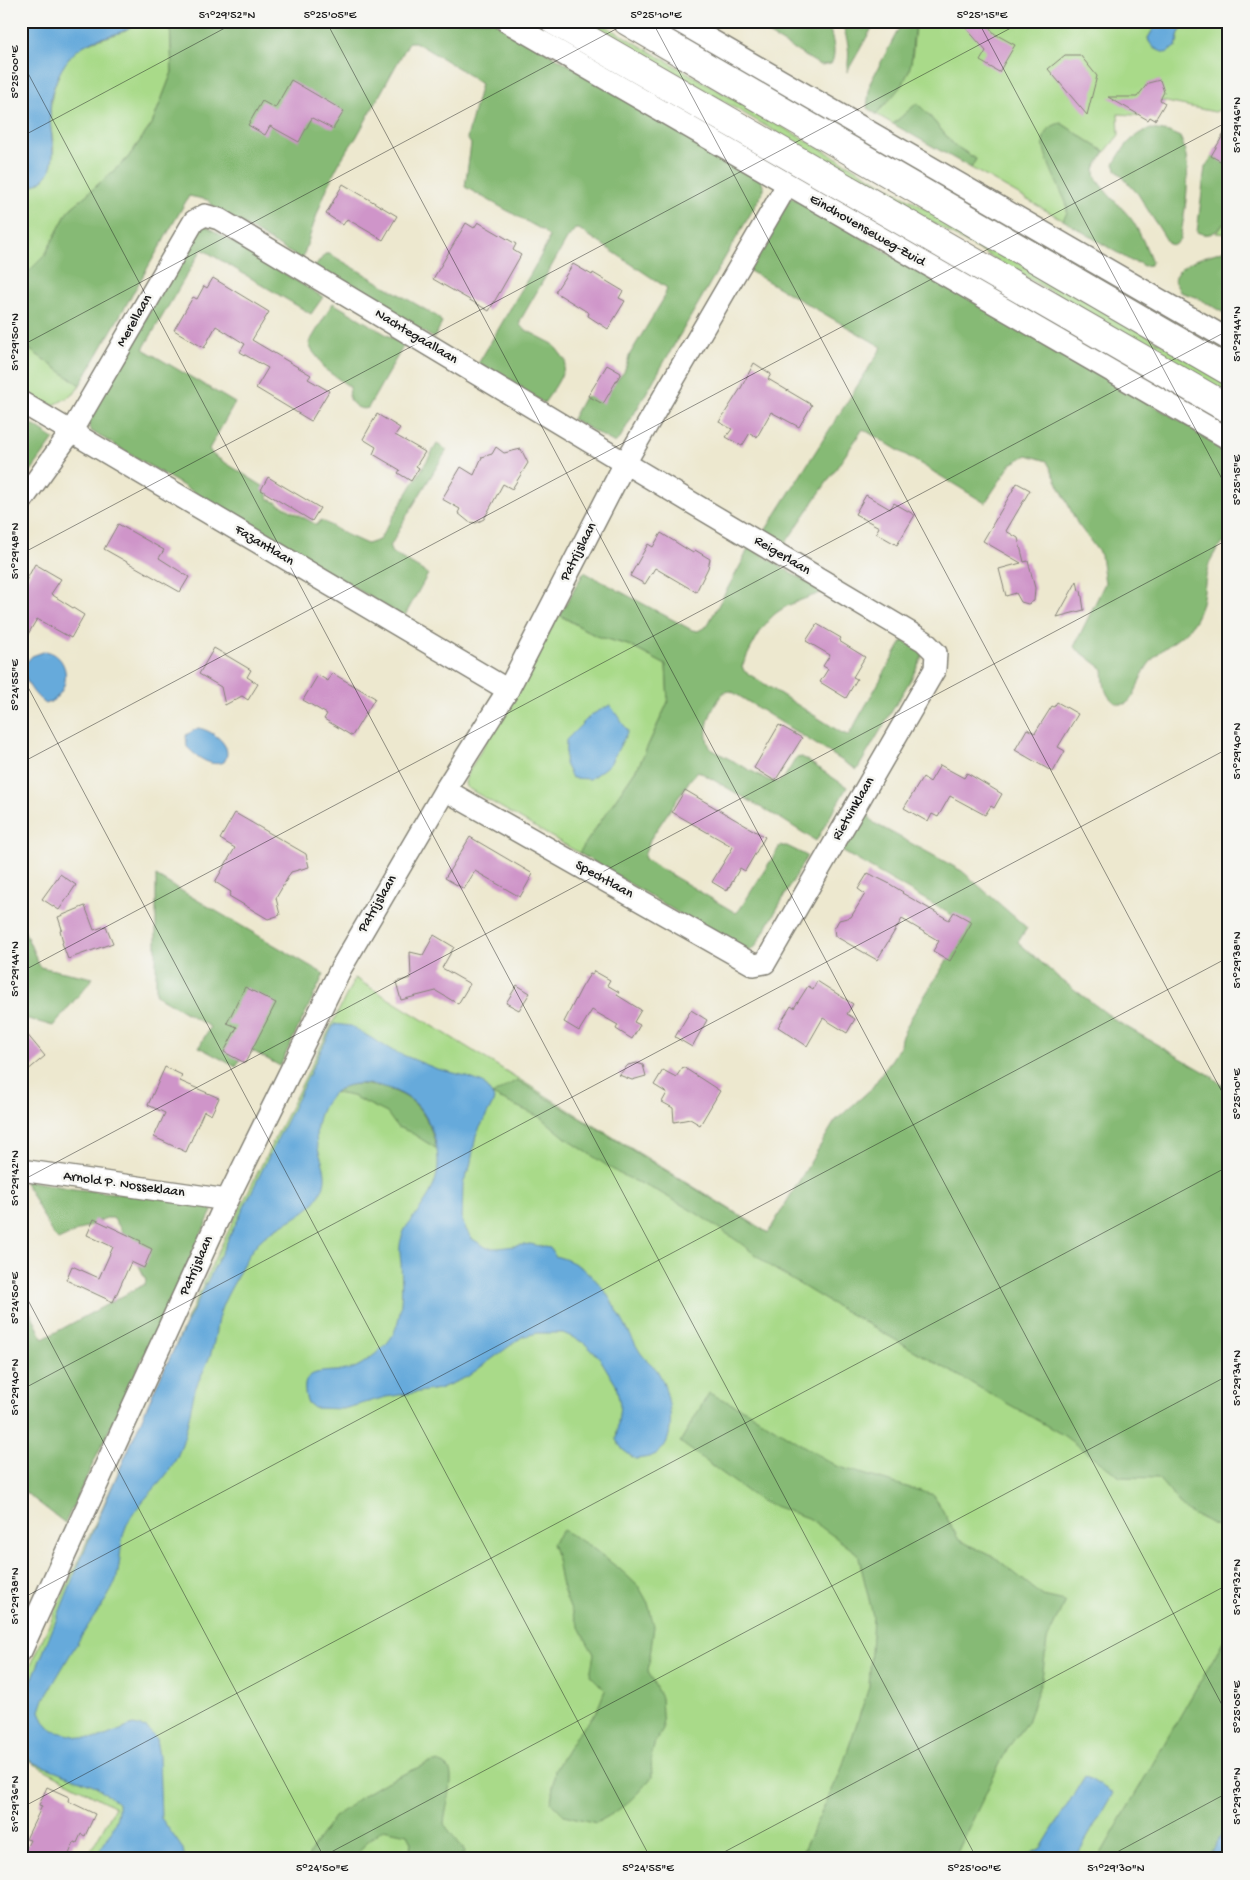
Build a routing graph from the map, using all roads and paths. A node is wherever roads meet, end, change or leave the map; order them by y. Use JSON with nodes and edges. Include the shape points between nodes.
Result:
{"nodes":[{"id":1,"x":506,"y":21,"type":"edge"},
{"id":2,"x":555,"y":21,"type":"edge"},
{"id":3,"x":627,"y":21,"type":"edge"},
{"id":4,"x":678,"y":21,"type":"edge"},
{"id":5,"x":788,"y":185,"type":"junction"},
{"id":6,"x":205,"y":215,"type":"joint"},
{"id":7,"x":1229,"y":340,"type":"edge"},
{"id":8,"x":1229,"y":372,"type":"edge"},
{"id":9,"x":21,"y":402,"type":"edge"},
{"id":10,"x":1229,"y":409,"type":"edge"},
{"id":11,"x":70,"y":432,"type":"junction"},
{"id":12,"x":1229,"y":440,"type":"edge"},
{"id":13,"x":625,"y":463,"type":"junction"},
{"id":14,"x":21,"y":502,"type":"edge"},
{"id":15,"x":936,"y":654,"type":"joint"},
{"id":16,"x":508,"y":690,"type":"junction"},
{"id":17,"x":445,"y":790,"type":"junction"},
{"id":18,"x":765,"y":963,"type":"joint"},
{"id":19,"x":21,"y":1170,"type":"edge"},
{"id":20,"x":226,"y":1200,"type":"junction"},
{"id":21,"x":21,"y":1651,"type":"edge"}],
"edges":[{"from":1,"to":5,"type":"street","name":"Eindhovenseweg-Zuid"},
{"from":2,"to":10,"type":"main road","name":"Eindhovenseweg-Zuid"},
{"from":3,"to":8,"type":"main road"},
{"from":4,"to":7,"type":"street"},
{"from":5,"to":12,"type":"street","name":"Eindhovenseweg-Zuid"},
{"from":5,"to":13,"type":"street","name":"Patrijslaan"},
{"from":6,"to":11,"type":"street","name":"Merellaan","via":[[194,221]]},
{"from":6,"to":13,"type":"street","name":"Nachtegaallaan","via":[[219,219]]},
{"from":9,"to":11,"type":"street","name":"Fazantlaan"},
{"from":11,"to":14,"type":"street","name":"Merellaan"},
{"from":11,"to":16,"type":"street","name":"Fazantlaan"},
{"from":13,"to":15,"type":"street","name":"Reigerlaan","via":[[924,641]]},
{"from":13,"to":16,"type":"street","name":"Patrijslaan"},
{"from":15,"to":18,"type":"street","name":"Rietvinklaan","via":[[935,669]]},
{"from":16,"to":17,"type":"street","name":"Patrijslaan"},
{"from":17,"to":18,"type":"street","name":"Spechtlaan","via":[[754,964]]},
{"from":17,"to":20,"type":"street","name":"Patrijslaan","via":[[341,968]]},
{"from":19,"to":20,"type":"street","name":"Arnold P. Nosseklaan"},
{"from":20,"to":21,"type":"street","name":"Patrijslaan"}]}
